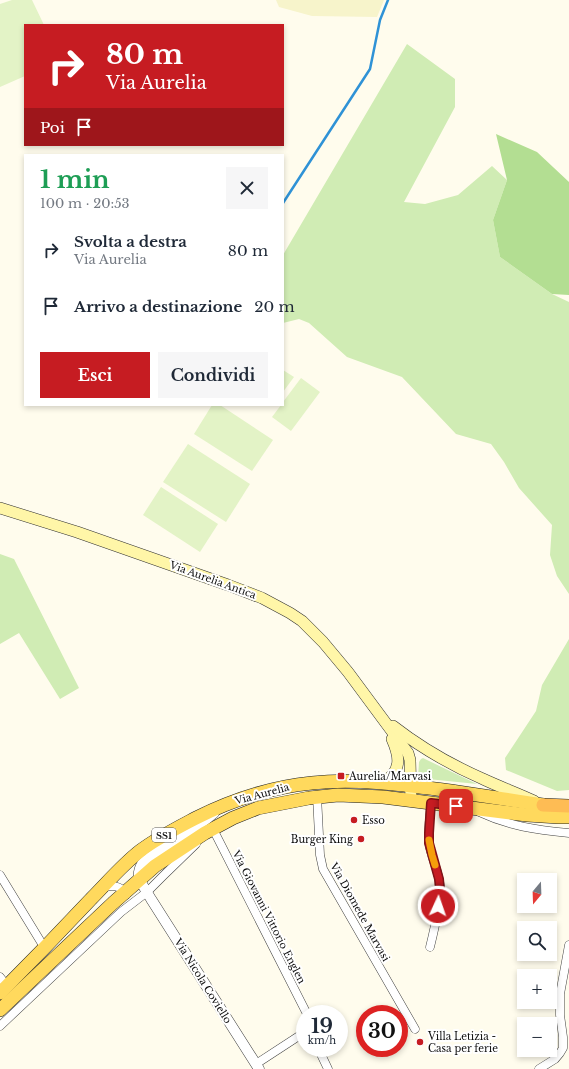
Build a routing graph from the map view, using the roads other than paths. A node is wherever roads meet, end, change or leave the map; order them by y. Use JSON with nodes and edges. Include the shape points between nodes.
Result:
{"nodes":[{"id":1,"x":0,"y":508,"type":"edge"},
{"id":2,"x":382,"y":718,"type":"junction"},
{"id":3,"x":410,"y":760,"type":"junction"},
{"id":4,"x":454,"y":765,"type":"junction"},
{"id":5,"x":382,"y":783,"type":"junction"},
{"id":6,"x":411,"y":786,"type":"junction"},
{"id":7,"x":317,"y":796,"type":"junction"},
{"id":8,"x":411,"y":800,"type":"junction"},
{"id":9,"x":431,"y":803,"type":"junction"},
{"id":10,"x":544,"y":805,"type":"junction"},
{"id":11,"x":221,"y":806,"type":"junction"},
{"id":12,"x":569,"y":806,"type":"edge"},
{"id":13,"x":469,"y":808,"type":"junction"},
{"id":14,"x":569,"y":817,"type":"edge"},
{"id":15,"x":209,"y":831,"type":"junction"},
{"id":16,"x":569,"y":833,"type":"edge"},
{"id":17,"x":0,"y":875,"type":"edge"},
{"id":18,"x":139,"y":879,"type":"junction"},
{"id":19,"x":100,"y":890,"type":"junction"},
{"id":20,"x":125,"y":892,"type":"junction"},
{"id":21,"x":147,"y":892,"type":"junction"},
{"id":22,"x":121,"y":912,"type":"junction"},
{"id":23,"x":569,"y":945,"type":"edge"},
{"id":24,"x":44,"y":947,"type":"junction"},
{"id":25,"x":430,"y":947,"type":"dead end"},
{"id":26,"x":3,"y":994,"type":"edge"},
{"id":27,"x":30,"y":998,"type":"junction"},
{"id":28,"x":302,"y":1005,"type":"edge"},
{"id":29,"x":0,"y":1026,"type":"edge"},
{"id":30,"x":415,"y":1029,"type":"dead end"},
{"id":31,"x":296,"y":1039,"type":"edge"},
{"id":32,"x":322,"y":1057,"type":"edge"},
{"id":33,"x":257,"y":1067,"type":"edge"},
{"id":34,"x":328,"y":1069,"type":"edge"},
{"id":35,"x":538,"y":1069,"type":"edge"}],
"edges":[{"from":1,"to":2,"type":"main road","name":"Via Aurelia Antica","via":[[228,584],[284,609],[302,621],[323,642]]},
{"from":2,"to":3,"type":"main road","via":[[408,753]]},
{"from":2,"to":4,"type":"main road"},
{"from":2,"to":5,"type":"main road","via":[[398,756],[395,771]]},
{"from":3,"to":4,"type":"main road","via":[[414,755],[422,755]]},
{"from":3,"to":6,"type":"main road"},
{"from":4,"to":10,"type":"main road"},
{"from":5,"to":6,"type":"main road","name":"Via Aurelia","number":"SS1"},
{"from":5,"to":11,"type":"main road","name":"Via Aurelia","number":"SS1","via":[[340,781],[303,784],[251,795]]},
{"from":6,"to":8,"type":"main road"},
{"from":6,"to":10,"type":"main road","name":"Via Aurelia","number":"SS1"},
{"from":7,"to":8,"type":"main road","name":"Via Aurelia","number":"SS1","via":[[360,795]]},
{"from":7,"to":15,"type":"main road","name":"Via Aurelia","number":"SS1","via":[[258,808]]},
{"from":7,"to":30,"type":"street","name":"Via Diomede Marvasi","via":[[323,869]]},
{"from":8,"to":9,"type":"main road","name":"Via Aurelia","number":"SS1"},
{"from":9,"to":13,"type":"main road","name":"Via Aurelia","number":"SS1"},
{"from":9,"to":25,"type":"street","via":[[429,843],[440,890]]},
{"from":10,"to":12,"type":"highway","name":"Via Aurelia","number":"SS1"},
{"from":11,"to":18,"type":"street","via":[[203,822],[145,861],[139,869]]},
{"from":11,"to":19,"type":"main road","name":"Via Aurelia","number":"SS1","via":[[151,844],[129,861]]},
{"from":13,"to":14,"type":"main road","name":"Via Aurelia","number":"SS1"},
{"from":13,"to":16,"type":"street","name":"Via Aurelia","via":[[514,825]]},
{"from":15,"to":18,"type":"main road","name":"Via Aurelia","number":"SS1"},
{"from":15,"to":21,"type":"street","name":"Via Aurelia"},
{"from":15,"to":28,"type":"street","name":"Via Giovanni Vittorio Englen"},
{"from":17,"to":24,"type":"street"},
{"from":18,"to":20,"type":"main road","name":"Via Aurelia","number":"SS1"},
{"from":18,"to":21,"type":"street"},
{"from":19,"to":20,"type":"street","via":[[114,886]]},
{"from":19,"to":24,"type":"main road","name":"Via Aurelia","number":"SS1"},
{"from":20,"to":22,"type":"street","via":[[127,900]]},
{"from":20,"to":26,"type":"main road","name":"Via Aurelia","number":"SS1","via":[[50,961]]},
{"from":21,"to":22,"type":"street","name":"Via Aurelia"},
{"from":21,"to":33,"type":"street","name":"Via Nicola Coviello"},
{"from":22,"to":27,"type":"street","name":"Via Aurelia"},
{"from":23,"to":35,"type":"street","via":[[560,994],[563,1048],[555,1059]]},
{"from":24,"to":26,"type":"main road","name":"Via Aurelia","number":"SS1"},
{"from":26,"to":27,"type":"street"},
{"from":27,"to":29,"type":"street","name":"Via Aurelia"},
{"from":31,"to":33,"type":"street"},
{"from":32,"to":34,"type":"street"}]}
